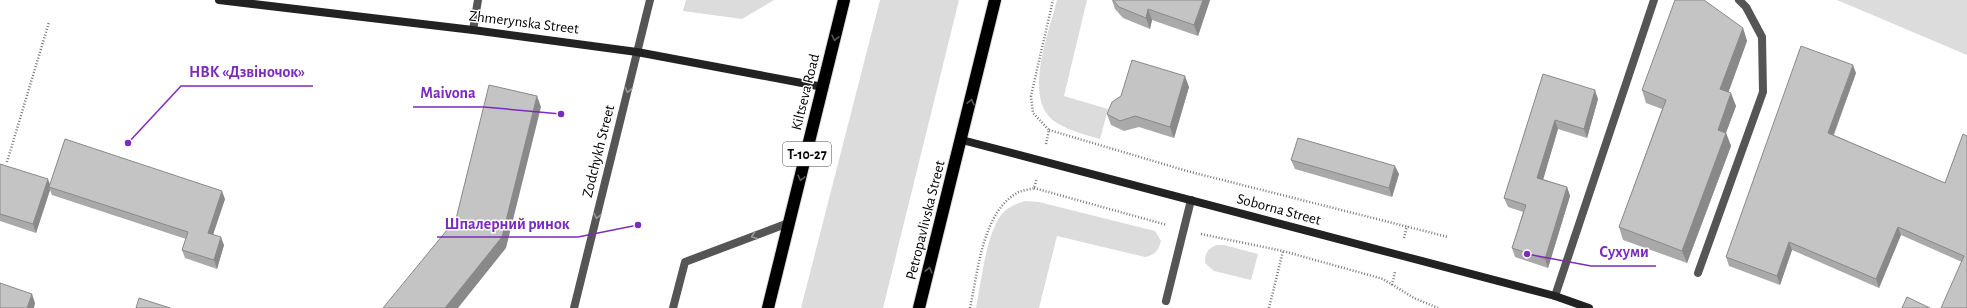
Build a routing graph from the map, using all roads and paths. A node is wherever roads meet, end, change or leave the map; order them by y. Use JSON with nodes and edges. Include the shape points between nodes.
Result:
{"nodes":[{"id":1,"x":219,"y":0,"type":"edge"},
{"id":2,"x":478,"y":0,"type":"edge"},
{"id":3,"x":650,"y":0,"type":"edge"},
{"id":4,"x":844,"y":0,"type":"edge"},
{"id":5,"x":995,"y":0,"type":"edge"},
{"id":6,"x":1654,"y":0,"type":"edge"},
{"id":7,"x":1739,"y":0,"type":"edge"},
{"id":8,"x":49,"y":22,"type":"dead end"},
{"id":9,"x":473,"y":30,"type":"junction"},
{"id":10,"x":637,"y":52,"type":"junction"},
{"id":11,"x":823,"y":87,"type":"junction"},
{"id":12,"x":1049,"y":130,"type":"dead end"},
{"id":13,"x":962,"y":140,"type":"junction"},
{"id":14,"x":7,"y":162,"type":"dead end"},
{"id":15,"x":1034,"y":188,"type":"dead end"},
{"id":16,"x":1191,"y":200,"type":"junction"},
{"id":17,"x":791,"y":222,"type":"junction"},
{"id":18,"x":1184,"y":230,"type":"junction"},
{"id":19,"x":1448,"y":237,"type":"dead end"},
{"id":20,"x":1283,"y":251,"type":"junction"},
{"id":21,"x":1698,"y":273,"type":"dead end"},
{"id":22,"x":1555,"y":296,"type":"junction"},
{"id":23,"x":1166,"y":301,"type":"dead end"},
{"id":24,"x":574,"y":308,"type":"edge"},
{"id":25,"x":673,"y":308,"type":"edge"},
{"id":26,"x":768,"y":308,"type":"edge"},
{"id":27,"x":919,"y":308,"type":"edge"},
{"id":28,"x":1269,"y":308,"type":"edge"},
{"id":29,"x":1438,"y":308,"type":"edge"},
{"id":30,"x":1589,"y":308,"type":"edge"}],
"edges":[{"from":1,"to":9,"type":"main road","name":"Zhmerynska Street"},
{"from":2,"to":9,"type":"street"},
{"from":3,"to":10,"type":"street","name":"Zodchykh Street"},
{"from":4,"to":11,"type":"highway","name":"Kiltseva Road","number":"Т-10-27","one_way":true},
{"from":13,"to":5,"type":"highway","name":"Petropavlivska Street","one_way":true},
{"from":6,"to":22,"type":"street"},
{"from":7,"to":21,"type":"street","via":[[1746,7],[1762,37],[1763,92]]},
{"from":8,"to":14,"type":"path"},
{"from":9,"to":10,"type":"main road","name":"Zhmerynska Street"},
{"from":10,"to":11,"type":"main road","name":"Zhmerynska Street"},
{"from":10,"to":24,"type":"street","name":"Zodchykh Street","one_way":true},
{"from":11,"to":17,"type":"highway","name":"Kiltseva Road","number":"Т-10-27","one_way":true},
{"from":12,"to":19,"type":"path","via":[[1187,171]]},
{"from":13,"to":16,"type":"main road","name":"Soborna Street"},
{"from":27,"to":13,"type":"highway","name":"Petropavlivska Street","one_way":true},
{"from":15,"to":18,"type":"path"},
{"from":16,"to":18,"type":"street"},
{"from":16,"to":22,"type":"main road","name":"Soborna Street"},
{"from":17,"to":25,"type":"street","one_way":true,"via":[[685,262]]},
{"from":17,"to":26,"type":"highway","name":"Kiltseva Road","number":"Т-10-27"},
{"from":18,"to":20,"type":"path"},
{"from":18,"to":23,"type":"street"},
{"from":20,"to":28,"type":"path"},
{"from":20,"to":29,"type":"path","via":[[1383,279],[1414,298]]},
{"from":22,"to":30,"type":"main road","name":"Soborna Street"}]}
